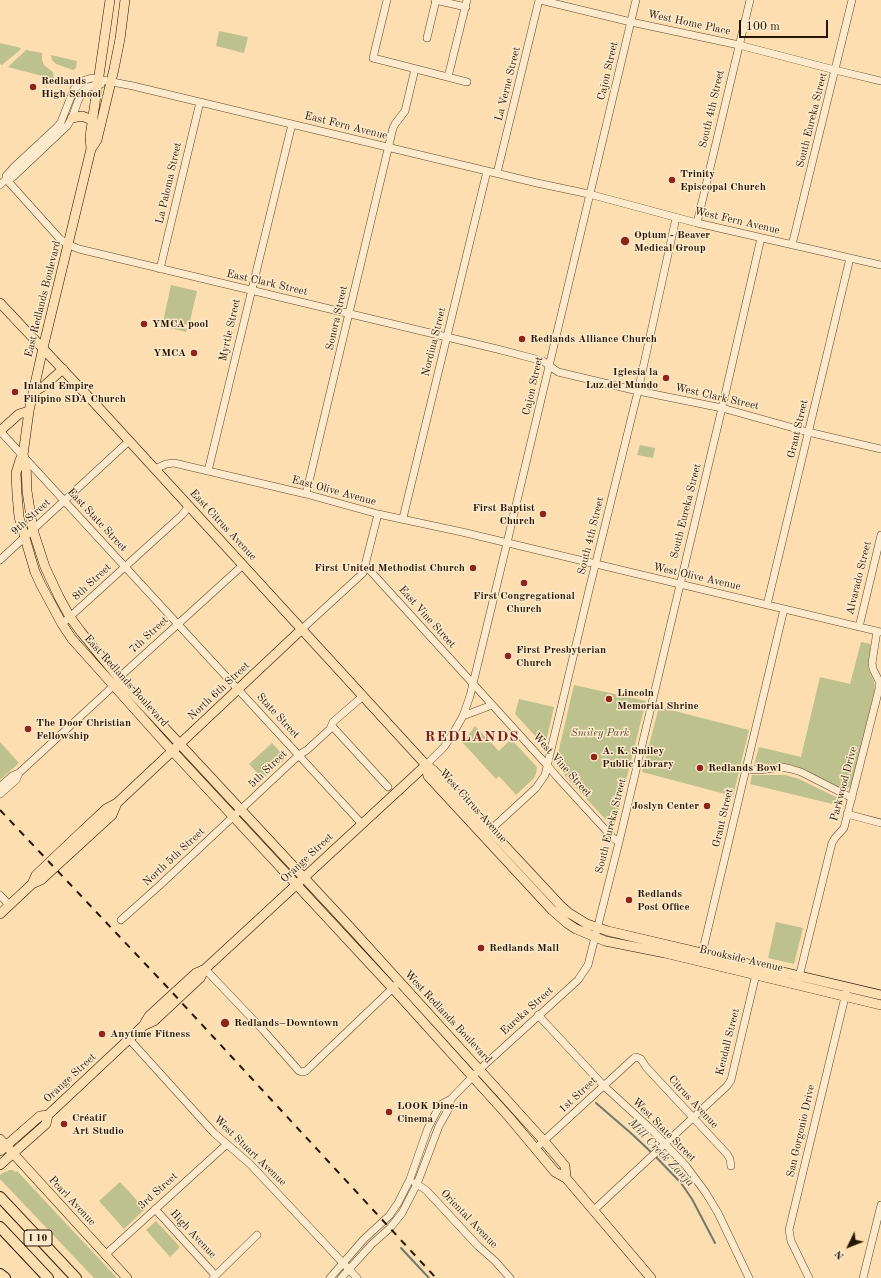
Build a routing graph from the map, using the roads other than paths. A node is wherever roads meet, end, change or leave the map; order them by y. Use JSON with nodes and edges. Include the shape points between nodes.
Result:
{"nodes":[{"id":1,"x":110,"y":0,"type":"edge"},
{"id":2,"x":125,"y":0,"type":"edge"},
{"id":3,"x":387,"y":0,"type":"edge"},
{"id":4,"x":436,"y":0,"type":"edge"},
{"id":5,"x":539,"y":0,"type":"edge"},
{"id":6,"x":636,"y":0,"type":"edge"},
{"id":7,"x":750,"y":0,"type":"edge"},
{"id":8,"x":852,"y":0,"type":"edge"},
{"id":9,"x":466,"y":3,"type":"edge"},
{"id":10,"x":631,"y":22,"type":"junction"},
{"id":11,"x":427,"y":38,"type":"dead end"},
{"id":12,"x":739,"y":45,"type":"junction"},
{"id":13,"x":415,"y":69,"type":"junction"},
{"id":14,"x":835,"y":70,"type":"junction"},
{"id":15,"x":448,"y":77,"type":"junction"},
{"id":16,"x":881,"y":81,"type":"edge"},
{"id":17,"x":98,"y":82,"type":"junction"},
{"id":18,"x":111,"y":82,"type":"junction"},
{"id":19,"x":467,"y":82,"type":"dead end"},
{"id":20,"x":200,"y":102,"type":"junction"},
{"id":21,"x":72,"y":118,"type":"junction"},
{"id":22,"x":92,"y":120,"type":"junction"},
{"id":23,"x":292,"y":124,"type":"junction"},
{"id":24,"x":389,"y":147,"type":"junction"},
{"id":25,"x":91,"y":149,"type":"junction"},
{"id":26,"x":487,"y":171,"type":"junction"},
{"id":27,"x":498,"y":173,"type":"junction"},
{"id":28,"x":3,"y":182,"type":"edge"},
{"id":29,"x":589,"y":194,"type":"junction"},
{"id":30,"x":676,"y":218,"type":"junction"},
{"id":31,"x":697,"y":223,"type":"junction"},
{"id":32,"x":761,"y":238,"type":"junction"},
{"id":33,"x":69,"y":245,"type":"junction"},
{"id":34,"x":792,"y":245,"type":"junction"},
{"id":35,"x":850,"y":258,"type":"junction"},
{"id":36,"x":881,"y":265,"type":"edge"},
{"id":37,"x":160,"y":269,"type":"junction"},
{"id":38,"x":251,"y":291,"type":"junction"},
{"id":39,"x":0,"y":303,"type":"edge"},
{"id":40,"x":349,"y":314,"type":"junction"},
{"id":41,"x":446,"y":337,"type":"junction"},
{"id":42,"x":43,"y":348,"type":"junction"},
{"id":43,"x":549,"y":365,"type":"junction"},
{"id":44,"x":63,"y":369,"type":"junction"},
{"id":45,"x":638,"y":391,"type":"junction"},
{"id":46,"x":34,"y":392,"type":"junction"},
{"id":47,"x":722,"y":408,"type":"junction"},
{"id":48,"x":29,"y":412,"type":"junction"},
{"id":49,"x":0,"y":431,"type":"edge"},
{"id":50,"x":808,"y":432,"type":"junction"},
{"id":51,"x":130,"y":441,"type":"junction"},
{"id":52,"x":881,"y":449,"type":"edge"},
{"id":53,"x":23,"y":455,"type":"junction"},
{"id":54,"x":155,"y":469,"type":"junction"},
{"id":55,"x":208,"y":471,"type":"junction"},
{"id":56,"x":306,"y":494,"type":"junction"},
{"id":57,"x":65,"y":501,"type":"junction"},
{"id":58,"x":189,"y":506,"type":"junction"},
{"id":59,"x":378,"y":514,"type":"junction"},
{"id":60,"x":403,"y":518,"type":"junction"},
{"id":61,"x":33,"y":530,"type":"junction"},
{"id":62,"x":881,"y":535,"type":"edge"},
{"id":63,"x":24,"y":537,"type":"junction"},
{"id":64,"x":508,"y":543,"type":"junction"},
{"id":65,"x":0,"y":560,"type":"edge"},
{"id":66,"x":596,"y":564,"type":"junction"},
{"id":67,"x":243,"y":565,"type":"junction"},
{"id":68,"x":365,"y":565,"type":"junction"},
{"id":69,"x":125,"y":566,"type":"junction"},
{"id":70,"x":680,"y":584,"type":"junction"},
{"id":71,"x":767,"y":605,"type":"junction"},
{"id":72,"x":784,"y":609,"type":"junction"},
{"id":73,"x":70,"y":617,"type":"junction"},
{"id":74,"x":62,"y":624,"type":"junction"},
{"id":75,"x":177,"y":624,"type":"junction"},
{"id":76,"x":859,"y":627,"type":"junction"},
{"id":77,"x":302,"y":629,"type":"junction"},
{"id":78,"x":879,"y":632,"type":"edge"},
{"id":79,"x":119,"y":678,"type":"junction"},
{"id":80,"x":472,"y":684,"type":"junction"},
{"id":81,"x":113,"y":685,"type":"junction"},
{"id":82,"x":238,"y":690,"type":"junction"},
{"id":83,"x":364,"y":696,"type":"junction"},
{"id":84,"x":492,"y":705,"type":"junction"},
{"id":85,"x":463,"y":716,"type":"junction"},
{"id":86,"x":332,"y":726,"type":"junction"},
{"id":87,"x":180,"y":743,"type":"junction"},
{"id":88,"x":173,"y":751,"type":"junction"},
{"id":89,"x":299,"y":755,"type":"junction"},
{"id":90,"x":426,"y":765,"type":"junction"},
{"id":91,"x":547,"y":765,"type":"junction"},
{"id":92,"x":746,"y":769,"type":"junction"},
{"id":93,"x":19,"y":773,"type":"junction"},
{"id":94,"x":0,"y":787,"type":"edge"},
{"id":95,"x":388,"y":788,"type":"dead end"},
{"id":96,"x":0,"y":794,"type":"edge"},
{"id":97,"x":852,"y":798,"type":"junction"},
{"id":98,"x":237,"y":813,"type":"junction"},
{"id":99,"x":847,"y":814,"type":"junction"},
{"id":100,"x":881,"y":823,"type":"edge"},
{"id":101,"x":362,"y":824,"type":"junction"},
{"id":102,"x":487,"y":833,"type":"junction"},
{"id":103,"x":619,"y":842,"type":"junction"},
{"id":104,"x":300,"y":881,"type":"junction"},
{"id":105,"x":0,"y":895,"type":"edge"},
{"id":106,"x":9,"y":905,"type":"junction"},
{"id":107,"x":0,"y":914,"type":"edge"},
{"id":108,"x":121,"y":920,"type":"dead end"},
{"id":109,"x":597,"y":928,"type":"junction"},
{"id":110,"x":595,"y":937,"type":"junction"},
{"id":111,"x":702,"y":952,"type":"junction"},
{"id":112,"x":700,"y":962,"type":"junction"},
{"id":113,"x":205,"y":969,"type":"junction"},
{"id":114,"x":757,"y":971,"type":"junction"},
{"id":115,"x":799,"y":976,"type":"junction"},
{"id":116,"x":396,"y":985,"type":"junction"},
{"id":117,"x":797,"y":985,"type":"junction"},
{"id":118,"x":847,"y":987,"type":"junction"},
{"id":119,"x":881,"y":995,"type":"edge"},
{"id":120,"x":845,"y":997,"type":"junction"},
{"id":121,"x":881,"y":1005,"type":"edge"},
{"id":122,"x":538,"y":1015,"type":"junction"},
{"id":123,"x":129,"y":1039,"type":"junction"},
{"id":124,"x":634,"y":1058,"type":"joint"},
{"id":125,"x":480,"y":1069,"type":"junction"},
{"id":126,"x":472,"y":1076,"type":"junction"},
{"id":127,"x":604,"y":1086,"type":"junction"},
{"id":128,"x":451,"y":1099,"type":"junction"},
{"id":129,"x":48,"y":1114,"type":"junction"},
{"id":130,"x":693,"y":1118,"type":"junction"},
{"id":131,"x":544,"y":1141,"type":"junction"},
{"id":132,"x":227,"y":1144,"type":"junction"},
{"id":133,"x":665,"y":1144,"type":"junction"},
{"id":134,"x":2,"y":1146,"type":"edge"},
{"id":135,"x":536,"y":1148,"type":"junction"},
{"id":136,"x":12,"y":1154,"type":"junction"},
{"id":137,"x":0,"y":1165,"type":"edge"},
{"id":138,"x":731,"y":1166,"type":"dead end"},
{"id":139,"x":566,"y":1178,"type":"junction"},
{"id":140,"x":410,"y":1179,"type":"junction"},
{"id":141,"x":417,"y":1184,"type":"junction"},
{"id":142,"x":0,"y":1198,"type":"edge"},
{"id":143,"x":881,"y":1205,"type":"edge"},
{"id":144,"x":155,"y":1209,"type":"junction"},
{"id":145,"x":594,"y":1210,"type":"junction"},
{"id":146,"x":0,"y":1227,"type":"edge"},
{"id":147,"x":257,"y":1235,"type":"dead end"},
{"id":148,"x":105,"y":1255,"type":"junction"},
{"id":149,"x":343,"y":1263,"type":"junction"},
{"id":150,"x":350,"y":1269,"type":"junction"},
{"id":151,"x":0,"y":1274,"type":"edge"},
{"id":152,"x":214,"y":1276,"type":"edge"},
{"id":153,"x":5,"y":1278,"type":"edge"},
{"id":154,"x":48,"y":1278,"type":"edge"},
{"id":155,"x":76,"y":1278,"type":"edge"},
{"id":156,"x":127,"y":1278,"type":"edge"},
{"id":157,"x":330,"y":1278,"type":"edge"},
{"id":158,"x":341,"y":1278,"type":"edge"},
{"id":159,"x":357,"y":1278,"type":"edge"},
{"id":160,"x":510,"y":1278,"type":"edge"},
{"id":161,"x":651,"y":1278,"type":"edge"},
{"id":162,"x":749,"y":1278,"type":"edge"},
{"id":163,"x":809,"y":1278,"type":"edge"},
{"id":164,"x":863,"y":1278,"type":"edge"}],
"edges":[{"from":1,"to":17,"type":"main road","name":"East Redlands Boulevard"},
{"from":2,"to":18,"type":"main road","name":"East Redlands Boulevard"},
{"from":3,"to":13,"type":"street","via":[[373,58]]},
{"from":4,"to":9,"type":"street"},
{"from":4,"to":11,"type":"street"},
{"from":5,"to":10,"type":"street","name":"West Home Place"},
{"from":5,"to":27,"type":"street","name":"La Verne Street"},
{"from":6,"to":10,"type":"street","name":"Cajon Street"},
{"from":7,"to":12,"type":"street","name":"South 4th Street"},
{"from":8,"to":14,"type":"street","name":"South Eureka Street"},
{"from":9,"to":15,"type":"street"},
{"from":10,"to":12,"type":"street","name":"West Home Place"},
{"from":10,"to":29,"type":"street","name":"Cajon Street"},
{"from":12,"to":14,"type":"street","name":"West Home Place"},
{"from":12,"to":31,"type":"street","name":"South 4th Street"},
{"from":13,"to":15,"type":"street"},
{"from":13,"to":24,"type":"street","name":"Sonora Street","via":[[405,111],[395,124]]},
{"from":14,"to":16,"type":"street","name":"West Home Place"},
{"from":14,"to":34,"type":"street","name":"South Eureka Street"},
{"from":15,"to":19,"type":"street"},
{"from":17,"to":18,"type":"street","name":"East Fern Avenue"},
{"from":17,"to":21,"type":"street","via":[[83,91]]},
{"from":17,"to":22,"type":"main road","name":"East Redlands Boulevard"},
{"from":17,"to":28,"type":"street","via":[[88,78],[79,84],[72,92],[64,116],[57,127],[14,167]]},
{"from":18,"to":20,"type":"street","name":"East Fern Avenue"},
{"from":18,"to":25,"type":"main road","name":"East Redlands Boulevard","via":[[97,140]]},
{"from":20,"to":23,"type":"street","name":"East Fern Avenue"},
{"from":20,"to":37,"type":"street","name":"La Paloma Street"},
{"from":21,"to":22,"type":"main road","via":[[82,116]]},
{"from":21,"to":28,"type":"street","via":[[61,133],[13,177]]},
{"from":22,"to":25,"type":"main road","name":"East Redlands Boulevard"},
{"from":23,"to":24,"type":"street","name":"East Fern Avenue"},
{"from":23,"to":38,"type":"street","name":"Myrtle Street"},
{"from":24,"to":26,"type":"street","name":"East Fern Avenue"},
{"from":24,"to":40,"type":"street","name":"Sonora Street"},
{"from":25,"to":33,"type":"main road","name":"East Redlands Boulevard"},
{"from":26,"to":27,"type":"street","name":"East Fern Avenue"},
{"from":26,"to":41,"type":"street","name":"Nordina Street"},
{"from":27,"to":29,"type":"street","name":"East Fern Avenue"},
{"from":28,"to":33,"type":"street","name":"East Clark Street"},
{"from":29,"to":30,"type":"street","name":"West Fern Avenue"},
{"from":29,"to":43,"type":"street","name":"Cajon Street"},
{"from":30,"to":31,"type":"street","name":"West Fern Avenue"},
{"from":30,"to":45,"type":"street","name":"South 4th Street"},
{"from":31,"to":32,"type":"street","name":"West Fern Avenue"},
{"from":32,"to":34,"type":"street","name":"West Fern Avenue"},
{"from":32,"to":47,"type":"street","name":"South Eureka Street"},
{"from":33,"to":37,"type":"street","name":"East Clark Street"},
{"from":33,"to":42,"type":"main road","name":"East Redlands Boulevard"},
{"from":34,"to":35,"type":"street","name":"West Fern Avenue"},
{"from":35,"to":36,"type":"street","name":"West Fern Avenue"},
{"from":35,"to":50,"type":"street","name":"Grant Street"},
{"from":37,"to":38,"type":"street","name":"East Clark Street"},
{"from":38,"to":40,"type":"street","name":"East Clark Street"},
{"from":38,"to":55,"type":"street","name":"Myrtle Street"},
{"from":39,"to":42,"type":"main road","name":"East Citrus Avenue"},
{"from":40,"to":41,"type":"street","name":"East Clark Street"},
{"from":40,"to":56,"type":"street","name":"Sonora Street"},
{"from":41,"to":43,"type":"street","name":"East Clark Street","via":[[543,361]]},
{"from":41,"to":60,"type":"street","name":"Nordina Street"},
{"from":42,"to":44,"type":"main road","name":"East Citrus Avenue"},
{"from":42,"to":46,"type":"main road","name":"East Redlands Boulevard"},
{"from":43,"to":45,"type":"street","name":"West Clark Street","via":[[558,372]]},
{"from":43,"to":64,"type":"street","name":"Cajon Street"},
{"from":44,"to":46,"type":"main road"},
{"from":44,"to":51,"type":"main road","name":"East Citrus Avenue"},
{"from":45,"to":47,"type":"street","name":"West Clark Street"},
{"from":45,"to":66,"type":"street","name":"South 4th Street"},
{"from":46,"to":48,"type":"main road","name":"East Redlands Boulevard"},
{"from":47,"to":50,"type":"street","name":"West Clark Street"},
{"from":47,"to":70,"type":"street","name":"South Eureka Street"},
{"from":48,"to":49,"type":"main road","via":[[19,414]]},
{"from":48,"to":53,"type":"main road","name":"East Redlands Boulevard"},
{"from":49,"to":53,"type":"street","name":"East State Street"},
{"from":50,"to":52,"type":"street","name":"West Clark Street"},
{"from":50,"to":71,"type":"street","name":"Grant Street"},
{"from":51,"to":54,"type":"main road","name":"East Citrus Avenue"},
{"from":51,"to":57,"type":"street","name":"9th Street"},
{"from":53,"to":57,"type":"street","name":"East State Street"},
{"from":53,"to":61,"type":"main road","name":"East Redlands Boulevard"},
{"from":53,"to":63,"type":"main road","name":"East Redlands Boulevard","via":[[16,473],[19,517]]},
{"from":54,"to":55,"type":"street","name":"East Olive Avenue","via":[[174,463]]},
{"from":54,"to":58,"type":"main road","name":"East Citrus Avenue"},
{"from":55,"to":56,"type":"street","name":"East Olive Avenue"},
{"from":56,"to":59,"type":"street","name":"East Olive Avenue"},
{"from":57,"to":61,"type":"street","name":"9th Street"},
{"from":57,"to":69,"type":"street","name":"East State Street"},
{"from":58,"to":67,"type":"main road","name":"East Citrus Avenue"},
{"from":58,"to":69,"type":"street","name":"8th Street"},
{"from":59,"to":60,"type":"street","name":"East Olive Avenue"},
{"from":59,"to":68,"type":"street"},
{"from":60,"to":64,"type":"street","name":"East Olive Avenue"},
{"from":61,"to":63,"type":"street","name":"9th Street"},
{"from":61,"to":73,"type":"main road","name":"East Redlands Boulevard","via":[[49,578]]},
{"from":62,"to":76,"type":"street","name":"Alvarado Street"},
{"from":63,"to":65,"type":"street","name":"9th Street"},
{"from":63,"to":74,"type":"main road","name":"East Redlands Boulevard","via":[[35,572]]},
{"from":64,"to":66,"type":"street","name":"West Olive Avenue"},
{"from":64,"to":80,"type":"street","name":"Cajon Street"},
{"from":66,"to":70,"type":"street","name":"West Olive Avenue"},
{"from":66,"to":91,"type":"street","name":"South 4th Street"},
{"from":67,"to":75,"type":"street","name":"7th Street"},
{"from":67,"to":77,"type":"main road","name":"East Citrus Avenue"},
{"from":68,"to":77,"type":"street","via":[[362,575]]},
{"from":68,"to":80,"type":"street","name":"East Vine Street"},
{"from":69,"to":73,"type":"street","name":"8th Street"},
{"from":69,"to":75,"type":"street","name":"East State Street"},
{"from":70,"to":71,"type":"street","name":"West Olive Avenue"},
{"from":70,"to":103,"type":"street","name":"South Eureka Street"},
{"from":71,"to":72,"type":"street","name":"West Olive Avenue"},
{"from":72,"to":76,"type":"street","name":"West Olive Avenue"},
{"from":72,"to":92,"type":"street","name":"Grant Street"},
{"from":73,"to":74,"type":"street","name":"8th Street"},
{"from":73,"to":79,"type":"main road","name":"East Redlands Boulevard"},
{"from":74,"to":81,"type":"main road","name":"East Redlands Boulevard"},
{"from":75,"to":79,"type":"street","name":"7th Street"},
{"from":75,"to":82,"type":"street","name":"State Street"},
{"from":76,"to":78,"type":"street","name":"West Olive Avenue"},
{"from":77,"to":82,"type":"main road","name":"North 6th Street"},
{"from":77,"to":83,"type":"main road","name":"East Citrus Avenue"},
{"from":78,"to":97,"type":"street","name":"Parkwood Drive","via":[[872,663],[879,681],[879,689]]},
{"from":79,"to":81,"type":"street","name":"7th Street"},
{"from":79,"to":87,"type":"main road","name":"East Redlands Boulevard"},
{"from":80,"to":84,"type":"street","name":"West Vine Street"},
{"from":80,"to":85,"type":"street","name":"Cajon Street"},
{"from":81,"to":88,"type":"main road","name":"East Redlands Boulevard"},
{"from":81,"to":93,"type":"street","name":"7th Street"},
{"from":82,"to":87,"type":"main road","name":"North 6th Street"},
{"from":82,"to":89,"type":"street","name":"State Street"},
{"from":83,"to":86,"type":"street","name":"5th Street","via":[[333,722]]},
{"from":83,"to":90,"type":"main road","name":"East Citrus Avenue"},
{"from":84,"to":85,"type":"street"},
{"from":84,"to":91,"type":"street","name":"West Vine Street"},
{"from":85,"to":90,"type":"street","name":"Cajon Street","via":[[444,747]]},
{"from":86,"to":89,"type":"street","name":"5th Street"},
{"from":86,"to":95,"type":"street"},
{"from":87,"to":88,"type":"main road","name":"North 6th Street"},
{"from":87,"to":98,"type":"main road","name":"East Redlands Boulevard"},
{"from":88,"to":98,"type":"main road","name":"East Redlands Boulevard"},
{"from":88,"to":106,"type":"main road","name":"North 6th Street","via":[[49,862],[36,875],[32,884]]},
{"from":89,"to":98,"type":"street","name":"5th Street"},
{"from":89,"to":101,"type":"street","name":"State Street"},
{"from":90,"to":101,"type":"main road","name":"Orange Street"},
{"from":90,"to":102,"type":"main road","name":"West Citrus Avenue"},
{"from":91,"to":102,"type":"street","name":"South 4th Street","via":[[545,775],[536,788]]},
{"from":91,"to":103,"type":"street","name":"West Vine Street"},
{"from":92,"to":97,"type":"street","via":[[791,769]]},
{"from":92,"to":111,"type":"street","name":"Grant Street"},
{"from":93,"to":94,"type":"street","name":"7th Street"},
{"from":93,"to":96,"type":"street","name":"7th Street","via":[[16,780]]},
{"from":97,"to":99,"type":"street","name":"Parkwood Drive"},
{"from":98,"to":104,"type":"main road","name":"East Redlands Boulevard"},
{"from":98,"to":108,"type":"street","name":"North 5th Street"},
{"from":99,"to":100,"type":"street"},
{"from":99,"to":115,"type":"street","name":"Parkwood Drive","via":[[844,828],[832,843]]},
{"from":101,"to":104,"type":"main road","name":"Orange Street"},
{"from":102,"to":109,"type":"main road","name":"West Citrus Avenue","via":[[569,913]]},
{"from":102,"to":110,"type":"main road","name":"West Citrus Avenue","via":[[558,916],[576,929]]},
{"from":103,"to":109,"type":"street","name":"South Eureka Street"},
{"from":104,"to":113,"type":"main road","name":"Orange Street"},
{"from":104,"to":116,"type":"main road","name":"West Redlands Boulevard"},
{"from":105,"to":106,"type":"street"},
{"from":106,"to":107,"type":"main road","name":"North 6th Street"},
{"from":109,"to":110,"type":"street","name":"Eureka Street"},
{"from":109,"to":111,"type":"main road","name":"Brookside Avenue"},
{"from":110,"to":112,"type":"main road","name":"Brookside Avenue"},
{"from":110,"to":122,"type":"street","name":"Eureka Street","via":[[590,958],[578,980]]},
{"from":111,"to":112,"type":"street","name":"Grant Street"},
{"from":111,"to":114,"type":"main road","name":"Brookside Avenue"},
{"from":112,"to":114,"type":"main road","name":"Brookside Avenue"},
{"from":113,"to":116,"type":"street","via":[[299,1071],[306,1071]]},
{"from":113,"to":123,"type":"main road","name":"Orange Street","via":[[200,978],[154,1021],[143,1026]]},
{"from":114,"to":115,"type":"main road","name":"Brookside Avenue"},
{"from":114,"to":117,"type":"main road","name":"Brookside Avenue"},
{"from":114,"to":130,"type":"street","name":"Kendall Street","via":[[731,1080]]},
{"from":115,"to":117,"type":"street","name":"Parkwood Drive"},
{"from":115,"to":118,"type":"main road","name":"Brookside Avenue"},
{"from":116,"to":125,"type":"main road","name":"West Redlands Boulevard"},
{"from":116,"to":126,"type":"main road","name":"West Redlands Boulevard"},
{"from":117,"to":120,"type":"main road","name":"Brookside Avenue"},
{"from":118,"to":119,"type":"main road","name":"Brookside Avenue"},
{"from":118,"to":120,"type":"street","name":"San Gorgonio Drive"},
{"from":120,"to":121,"type":"main road","name":"Brookside Avenue"},
{"from":120,"to":163,"type":"street","name":"San Gorgonio Drive","via":[[790,1230],[791,1240]]},
{"from":122,"to":125,"type":"street","name":"Eureka Street"},
{"from":122,"to":127,"type":"street","name":"West State Street"},
{"from":123,"to":129,"type":"main road","name":"Orange Street"},
{"from":123,"to":132,"type":"street","name":"West Stuart Avenue"},
{"from":124,"to":127,"type":"street","name":"1st Street"},
{"from":124,"to":130,"type":"street","name":"Citrus Avenue","via":[[640,1059]]},
{"from":125,"to":126,"type":"street","name":"Eureka Street"},
{"from":125,"to":131,"type":"main road","name":"West Redlands Boulevard"},
{"from":126,"to":128,"type":"street","name":"Eureka Street"},
{"from":126,"to":135,"type":"main road","name":"West Redlands Boulevard"},
{"from":127,"to":131,"type":"street","name":"1st Street"},
{"from":127,"to":133,"type":"street","name":"West State Street"},
{"from":128,"to":140,"type":"street","name":"Eureka Street","via":[[440,1105],[432,1120]]},
{"from":128,"to":141,"type":"street","name":"Eureka Street"},
{"from":129,"to":134,"type":"main road","name":"Orange Street","via":[[40,1116]]},
{"from":129,"to":136,"type":"main road","name":"Orange Street","via":[[46,1124]]},
{"from":130,"to":133,"type":"street","name":"Kendall Street"},
{"from":130,"to":138,"type":"street","name":"Citrus Avenue","via":[[727,1154]]},
{"from":131,"to":135,"type":"street","name":"1st Street"},
{"from":131,"to":139,"type":"main road","name":"West Redlands Boulevard","via":[[565,1166]]},
{"from":132,"to":144,"type":"street","name":"3rd Street"},
{"from":132,"to":149,"type":"street","name":"West Stuart Avenue","via":[[250,1164]]},
{"from":133,"to":145,"type":"street","name":"Kendall Street"},
{"from":133,"to":162,"type":"street","name":"West State Street","via":[[686,1166],[712,1203]]},
{"from":134,"to":136,"type":"main road","name":"Pearl Avenue"},
{"from":135,"to":139,"type":"main road","name":"West Redlands Boulevard","via":[[556,1172]]},
{"from":136,"to":137,"type":"main road","name":"Orange Street"},
{"from":136,"to":148,"type":"main road","name":"Pearl Avenue"},
{"from":139,"to":145,"type":"main road","name":"West Redlands Boulevard"},
{"from":140,"to":141,"type":"street","name":"Oriental Avenue"},
{"from":140,"to":149,"type":"street","name":"Eureka Street","via":[[389,1216]]},
{"from":141,"to":150,"type":"street","name":"Eureka Street","via":[[402,1213]]},
{"from":141,"to":160,"type":"street","name":"Oriental Avenue","via":[[426,1190]]},
{"from":142,"to":155,"type":"highway","number":"I 10"},
{"from":143,"to":164,"type":"street"},
{"from":144,"to":148,"type":"street","name":"3rd Street"},
{"from":144,"to":152,"type":"street","name":"High Avenue"},
{"from":145,"to":161,"type":"main road","name":"West Redlands Boulevard"},
{"from":146,"to":154,"type":"highway","number":"I 10"},
{"from":147,"to":152,"type":"street"},
{"from":148,"to":156,"type":"main road","name":"Pearl Avenue"},
{"from":149,"to":150,"type":"street","name":"West Stuart Avenue"},
{"from":149,"to":157,"type":"street","name":"Eureka Street"},
{"from":150,"to":158,"type":"street","name":"Eureka Street"},
{"from":150,"to":159,"type":"street","name":"West Stuart Avenue"},
{"from":151,"to":153,"type":"highway"}]}
